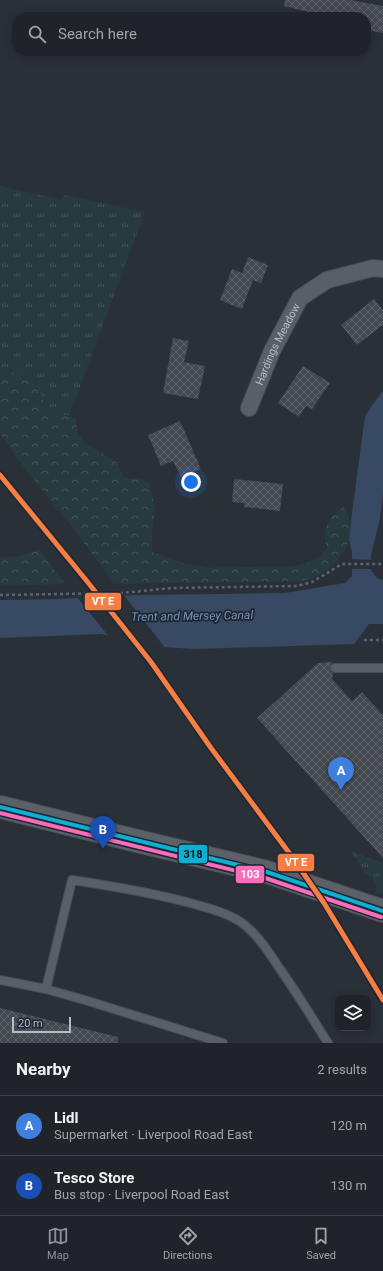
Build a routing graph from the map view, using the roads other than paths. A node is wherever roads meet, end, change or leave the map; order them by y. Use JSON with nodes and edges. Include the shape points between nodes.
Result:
{"nodes":[{"id":1,"x":383,"y":268,"type":"edge"},
{"id":2,"x":249,"y":408,"type":"dead end"},
{"id":3,"x":335,"y":668,"type":"dead end"},
{"id":4,"x":383,"y":668,"type":"edge"},
{"id":5,"x":0,"y":807,"type":"edge"},
{"id":6,"x":383,"y":911,"type":"edge"},
{"id":7,"x":0,"y":980,"type":"edge"},
{"id":8,"x":46,"y":989,"type":"junction"},
{"id":9,"x":223,"y":1043,"type":"edge"},
{"id":10,"x":328,"y":1043,"type":"edge"}],
"edges":[{"from":1,"to":2,"type":"street","name":"Hardings Meadow","via":[[372,268],[327,280],[300,298],[272,351]]},
{"from":3,"to":4,"type":"lane"},
{"from":5,"to":6,"type":"main road","via":[[267,872]]},
{"from":7,"to":8,"type":"lane"},
{"from":8,"to":9,"type":"lane"},
{"from":8,"to":10,"type":"lane","via":[[72,880],[130,890],[209,909],[246,926],[261,941]]}]}
